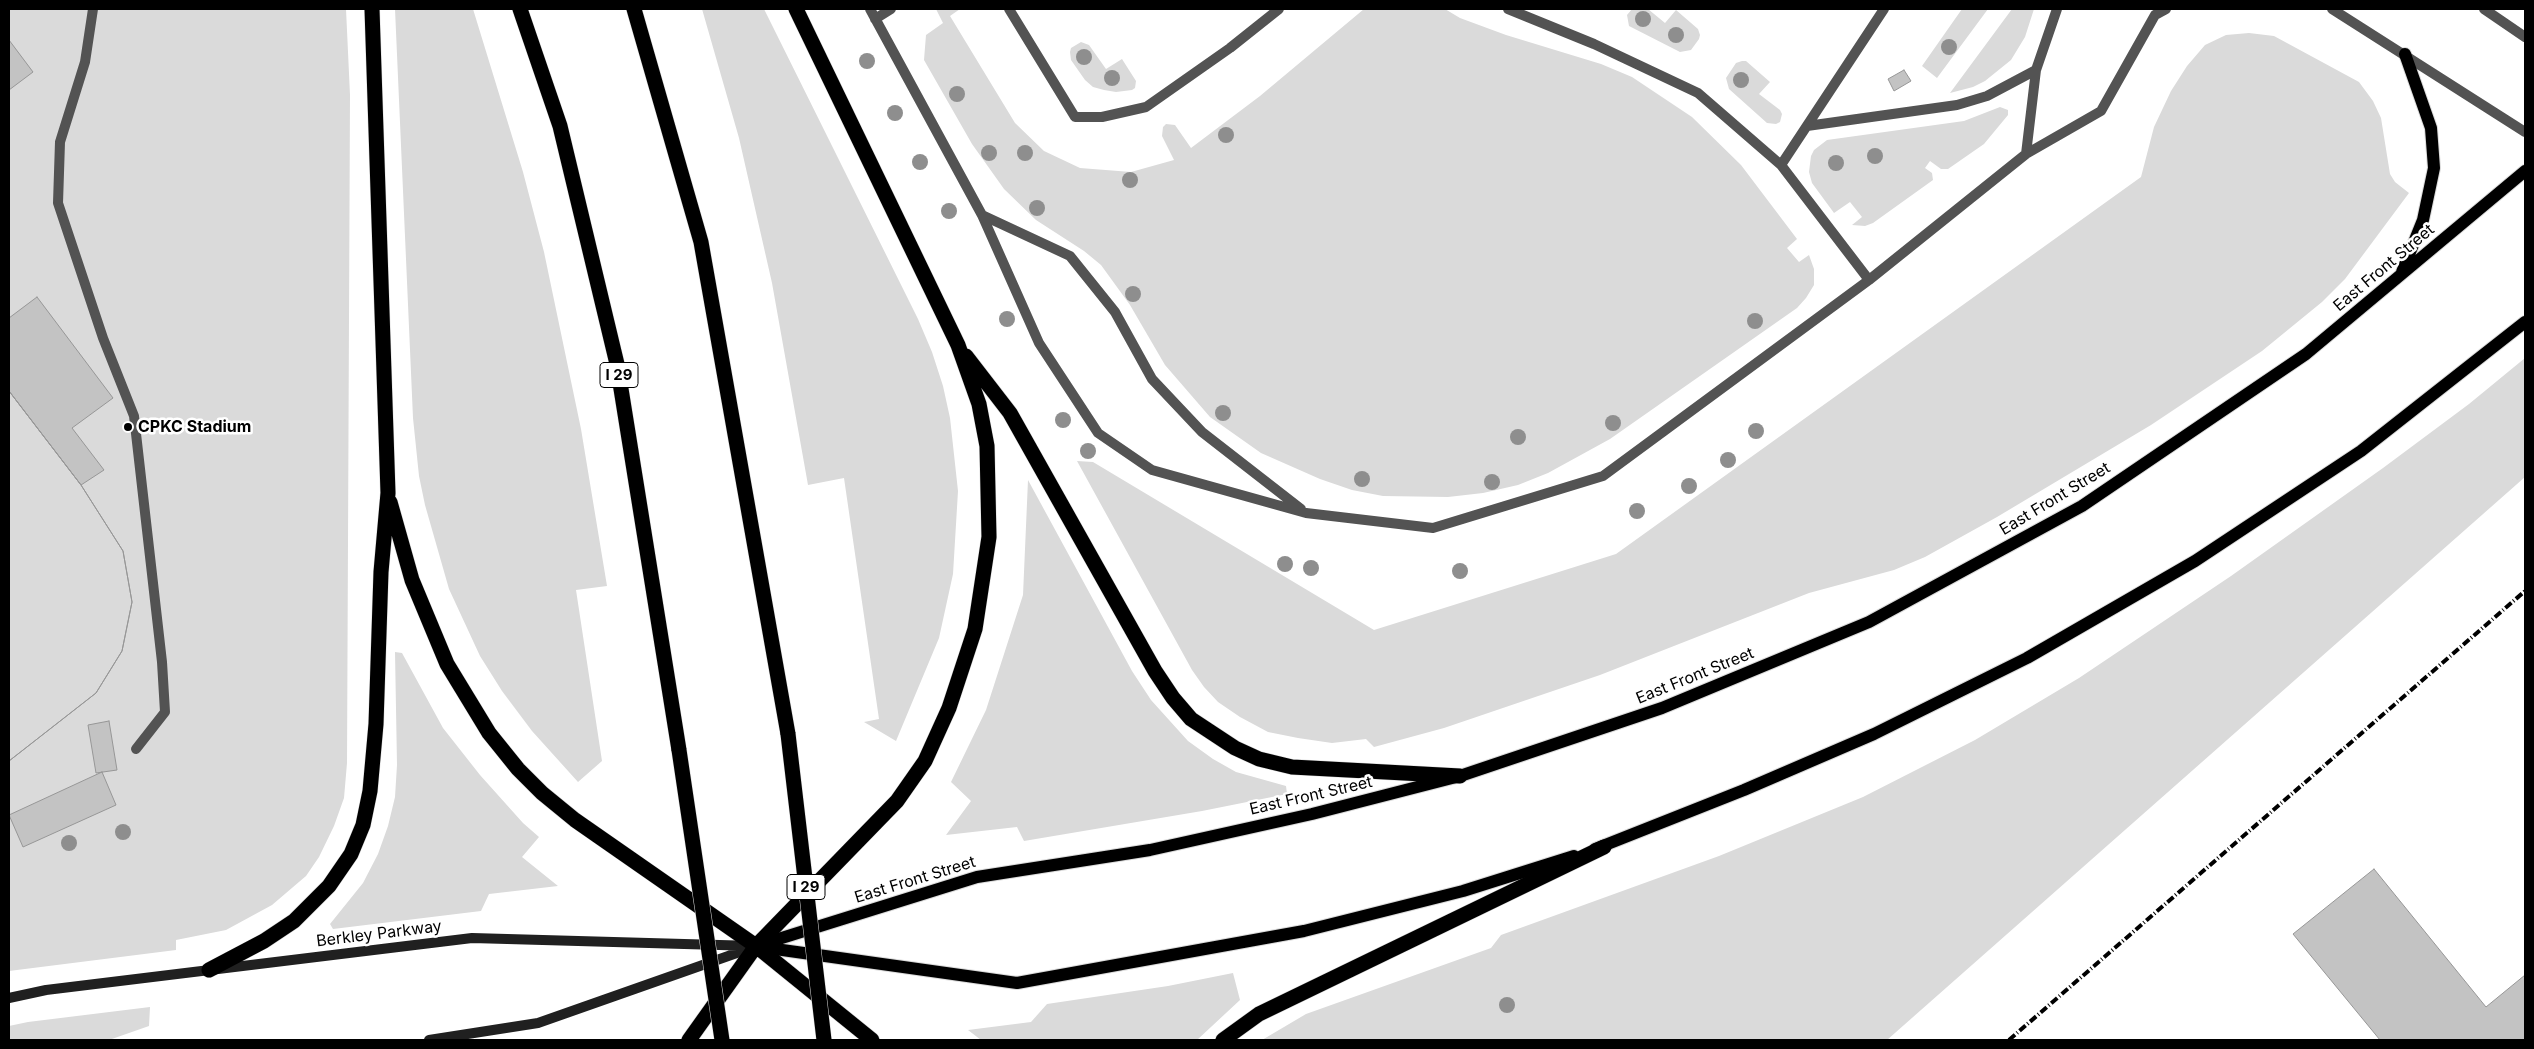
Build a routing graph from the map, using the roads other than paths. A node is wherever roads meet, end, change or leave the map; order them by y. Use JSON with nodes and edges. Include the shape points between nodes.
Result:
{"nodes":[{"id":1,"x":93,"y":9,"type":"edge"},
{"id":2,"x":372,"y":9,"type":"edge"},
{"id":3,"x":520,"y":9,"type":"edge"},
{"id":4,"x":634,"y":9,"type":"edge"},
{"id":5,"x":796,"y":9,"type":"edge"},
{"id":6,"x":870,"y":9,"type":"edge"},
{"id":7,"x":891,"y":9,"type":"edge"},
{"id":8,"x":1008,"y":9,"type":"edge"},
{"id":9,"x":1279,"y":9,"type":"edge"},
{"id":10,"x":1508,"y":9,"type":"edge"},
{"id":11,"x":1884,"y":9,"type":"edge"},
{"id":12,"x":2057,"y":9,"type":"edge"},
{"id":13,"x":2166,"y":9,"type":"edge"},
{"id":14,"x":2332,"y":9,"type":"edge"},
{"id":15,"x":2484,"y":9,"type":"edge"},
{"id":16,"x":875,"y":19,"type":"junction"},
{"id":17,"x":2525,"y":36,"type":"edge"},
{"id":18,"x":2405,"y":54,"type":"junction"},
{"id":19,"x":2036,"y":70,"type":"junction"},
{"id":20,"x":1807,"y":126,"type":"junction"},
{"id":21,"x":2525,"y":132,"type":"edge"},
{"id":22,"x":2026,"y":154,"type":"junction"},
{"id":23,"x":1781,"y":165,"type":"junction"},
{"id":24,"x":2525,"y":171,"type":"edge"},
{"id":25,"x":982,"y":215,"type":"junction"},
{"id":26,"x":2401,"y":275,"type":"junction"},
{"id":27,"x":1869,"y":280,"type":"junction"},
{"id":28,"x":2525,"y":322,"type":"edge"},
{"id":29,"x":958,"y":345,"type":"junction"},
{"id":30,"x":388,"y":493,"type":"junction"},
{"id":31,"x":1306,"y":513,"type":"junction"},
{"id":32,"x":136,"y":749,"type":"dead end"},
{"id":33,"x":1460,"y":776,"type":"junction"},
{"id":34,"x":1604,"y":847,"type":"junction"},
{"id":35,"x":756,"y":946,"type":"junction"},
{"id":36,"x":209,"y":970,"type":"junction"},
{"id":37,"x":9,"y":998,"type":"edge"},
{"id":38,"x":429,"y":1040,"type":"edge"},
{"id":39,"x":690,"y":1040,"type":"edge"},
{"id":40,"x":722,"y":1040,"type":"edge"},
{"id":41,"x":824,"y":1040,"type":"edge"},
{"id":42,"x":872,"y":1040,"type":"edge"},
{"id":43,"x":1223,"y":1040,"type":"edge"}],
"edges":[{"from":1,"to":32,"type":"lane","via":[[85,62],[60,142],[58,203],[103,338],[134,416],[165,712]]},
{"from":2,"to":30,"type":"highway"},
{"from":3,"to":40,"type":"highway","number":"I 29","bridge":true,"via":[[560,126],[617,364]]},
{"from":4,"to":41,"type":"highway","number":"I 29","bridge":true,"via":[[701,242],[788,734]]},
{"from":5,"to":29,"type":"highway"},
{"from":6,"to":16,"type":"lane"},
{"from":7,"to":16,"type":"lane"},
{"from":8,"to":9,"type":"lane","via":[[1075,117],[1102,117],[1146,107]]},
{"from":10,"to":23,"type":"lane","via":[[1594,44],[1698,93]]},
{"from":11,"to":20,"type":"lane"},
{"from":12,"to":19,"type":"lane"},
{"from":13,"to":22,"type":"lane","via":[[2155,16],[2101,111]]},
{"from":14,"to":18,"type":"lane"},
{"from":15,"to":17,"type":"lane"},
{"from":16,"to":25,"type":"lane"},
{"from":18,"to":21,"type":"lane"},
{"from":18,"to":26,"type":"main road","via":[[2430,128],[2434,168],[2423,220]]},
{"from":19,"to":20,"type":"lane","via":[[1987,96],[1957,105]]},
{"from":19,"to":22,"type":"lane"},
{"from":20,"to":23,"type":"lane"},
{"from":22,"to":27,"type":"lane"},
{"from":23,"to":27,"type":"lane"},
{"from":24,"to":26,"type":"main road","name":"East Front Street"},
{"from":25,"to":31,"type":"lane","via":[[1070,256],[1116,312],[1152,379],[1202,432]]},
{"from":25,"to":31,"type":"lane","via":[[1038,344],[1098,433],[1152,470]]},
{"from":26,"to":33,"type":"main road","name":"East Front Street","via":[[2306,354],[2082,506],[1869,622],[1662,708]]},
{"from":27,"to":31,"type":"lane","via":[[1603,476],[1434,528]]},
{"from":28,"to":34,"type":"main road","name":"East Front Street","via":[[2361,451],[2195,561],[2027,658],[1874,734]]},
{"from":29,"to":33,"type":"highway","via":[[1010,414],[1155,671],[1191,719],[1235,748],[1259,759],[1292,766]]},
{"from":29,"to":35,"type":"highway","via":[[979,404],[987,446],[989,536],[975,629],[949,708],[925,761],[897,800]]},
{"from":30,"to":35,"type":"highway","via":[[412,580],[447,664],[489,734],[518,769],[575,820]]},
{"from":30,"to":36,"type":"highway","via":[[381,572],[374,764],[363,825],[352,854],[308,908],[264,941]]},
{"from":33,"to":35,"type":"main road","name":"East Front Street","via":[[1312,814],[1150,850],[977,877]]},
{"from":34,"to":35,"type":"main road","name":"East Front Street","via":[[1463,891],[1304,931],[1017,983]]},
{"from":34,"to":43,"type":"highway","via":[[1259,1014]]},
{"from":35,"to":36,"type":"main road","name":"Berkley Parkway","via":[[472,938]]},
{"from":35,"to":38,"type":"main road","name":"East Front Street","via":[[538,1023]]},
{"from":35,"to":39,"type":"highway"},
{"from":35,"to":42,"type":"highway"},
{"from":36,"to":37,"type":"main road","name":"Berkley Parkway","via":[[46,990]]}]}
